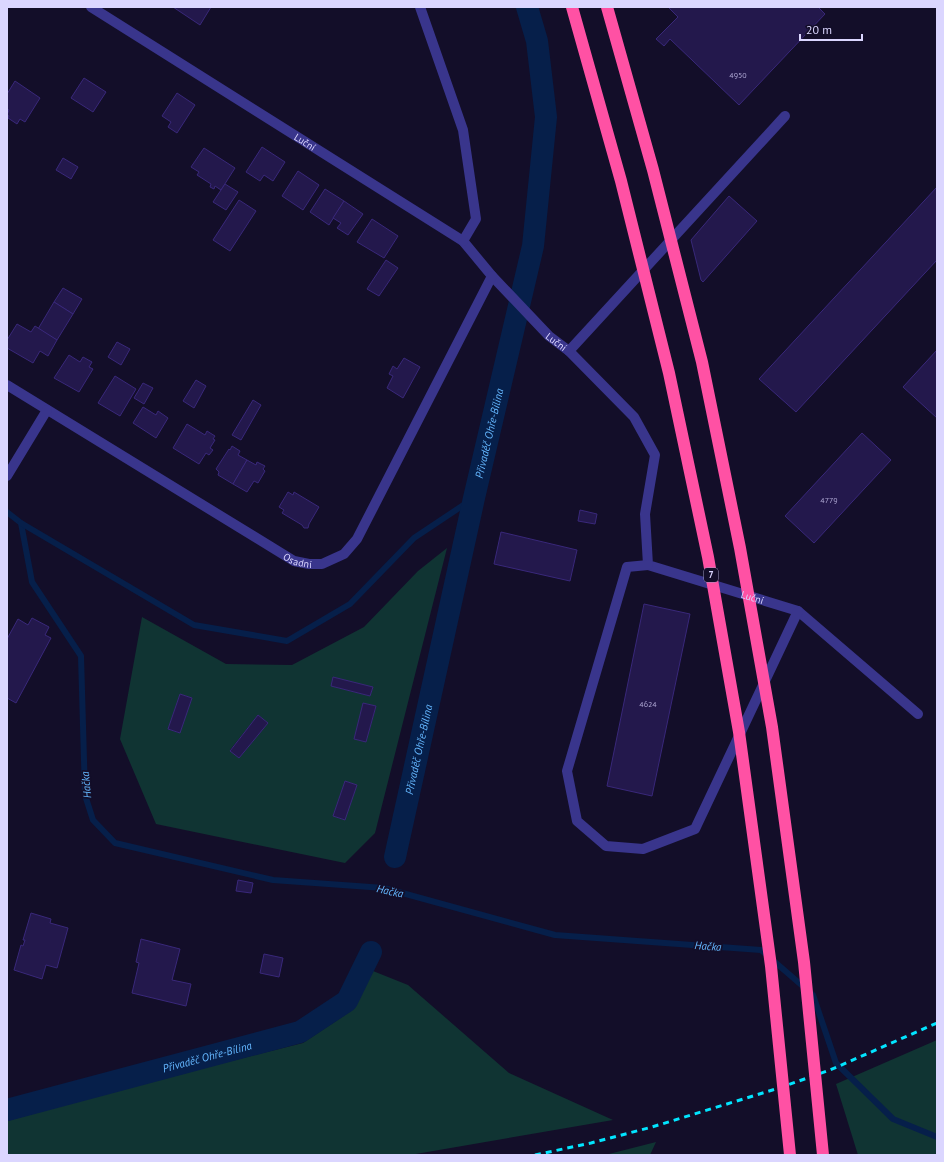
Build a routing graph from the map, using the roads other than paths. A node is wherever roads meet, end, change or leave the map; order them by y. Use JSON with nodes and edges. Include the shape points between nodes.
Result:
{"nodes":[{"id":1,"x":91,"y":7,"type":"edge"},
{"id":2,"x":420,"y":7,"type":"edge"},
{"id":3,"x":572,"y":7,"type":"edge"},
{"id":4,"x":607,"y":7,"type":"edge"},
{"id":5,"x":785,"y":116,"type":"dead end"},
{"id":6,"x":463,"y":241,"type":"junction"},
{"id":7,"x":492,"y":276,"type":"junction"},
{"id":8,"x":570,"y":351,"type":"junction"},
{"id":9,"x":7,"y":385,"type":"edge"},
{"id":10,"x":46,"y":410,"type":"junction"},
{"id":11,"x":7,"y":476,"type":"edge"},
{"id":12,"x":648,"y":566,"type":"junction"},
{"id":13,"x":798,"y":611,"type":"junction"},
{"id":14,"x":918,"y":714,"type":"dead end"},
{"id":15,"x":790,"y":1155,"type":"edge"},
{"id":16,"x":823,"y":1155,"type":"edge"}],
"edges":[{"from":1,"to":6,"type":"street","name":"Luční"},
{"from":2,"to":6,"type":"street","via":[[463,130],[476,219]]},
{"from":3,"to":15,"type":"highway","number":"7","bridge":true,"via":[[621,181],[669,373],[708,557],[739,732],[771,966]]},
{"from":4,"to":16,"type":"highway","bridge":true,"via":[[653,170],[702,362],[740,548],[772,727],[804,962]]},
{"from":5,"to":8,"type":"street"},
{"from":6,"to":7,"type":"street","name":"Luční"},
{"from":7,"to":8,"type":"street","name":"Luční","via":[[549,336]]},
{"from":7,"to":10,"type":"street","name":"Osadní","via":[[357,539],[344,554],[322,564],[294,561]]},
{"from":8,"to":12,"type":"street","name":"Luční","via":[[634,417],[655,455],[645,514]]},
{"from":9,"to":10,"type":"street","name":"Osadní"},
{"from":10,"to":11,"type":"street"},
{"from":12,"to":13,"type":"street","name":"Luční"},
{"from":12,"to":13,"type":"street","via":[[627,567],[567,771],[577,821],[606,846],[643,849],[695,829]]},
{"from":13,"to":14,"type":"street","name":"Luční"}]}
